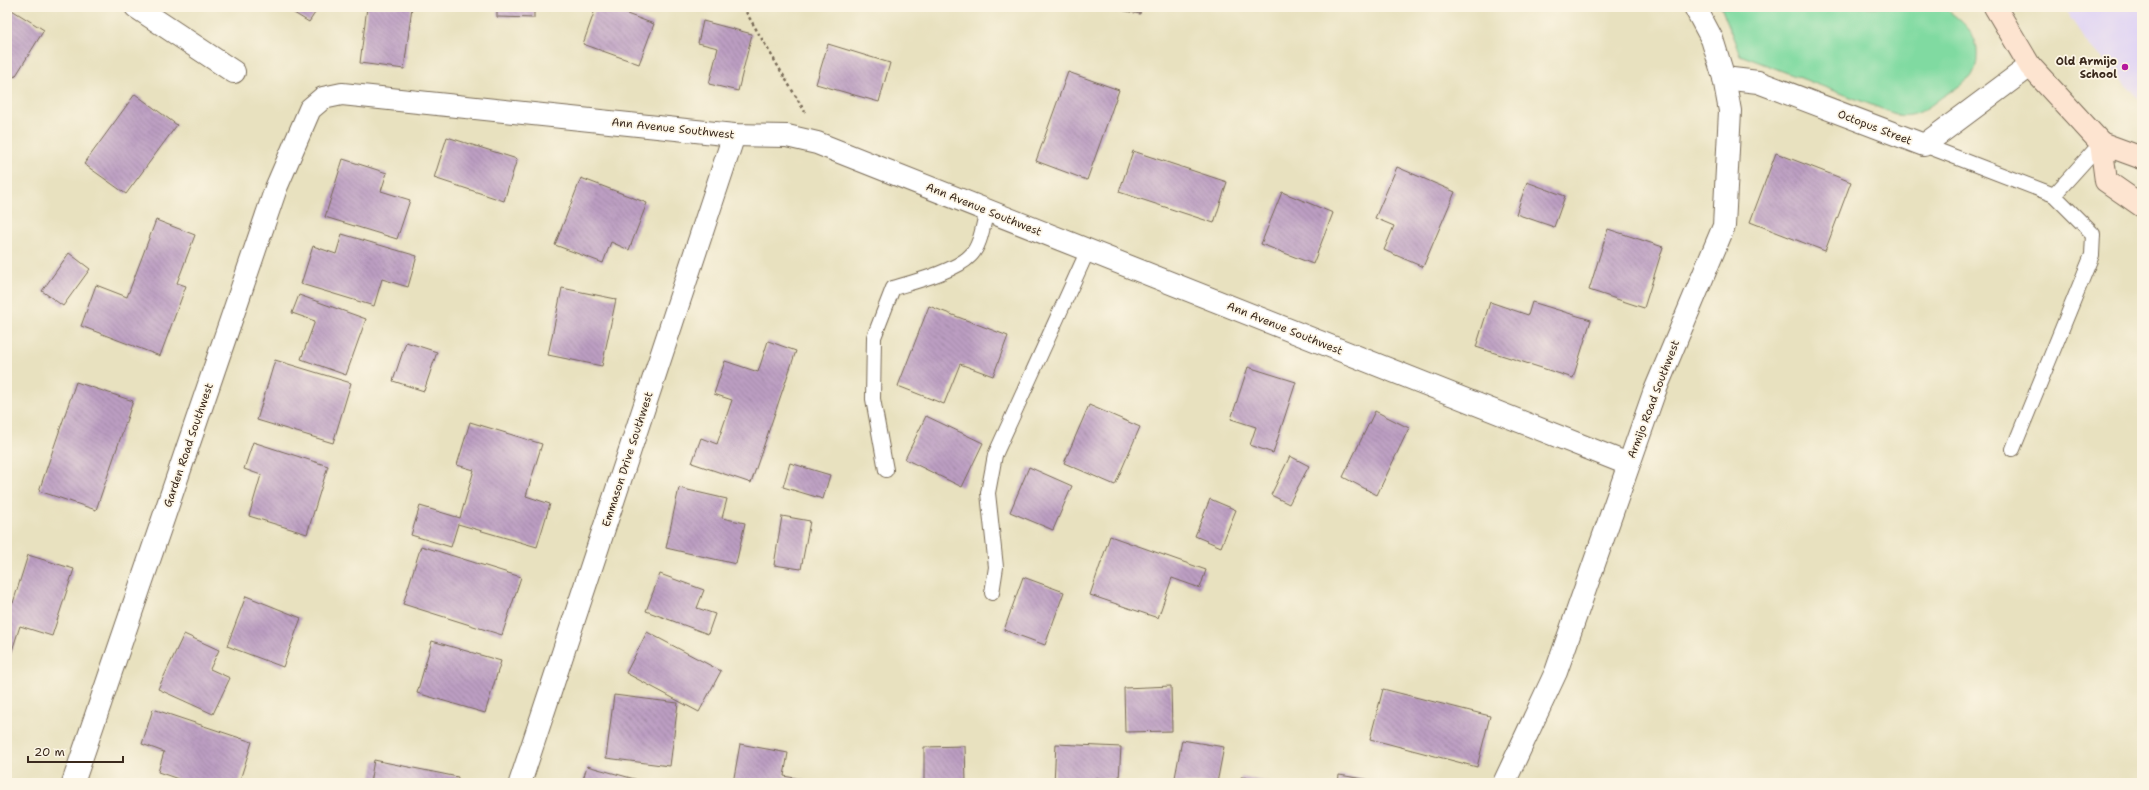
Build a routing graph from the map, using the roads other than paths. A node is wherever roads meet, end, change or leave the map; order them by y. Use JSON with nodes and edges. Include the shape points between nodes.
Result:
{"nodes":[{"id":1,"x":136,"y":7,"type":"edge"},
{"id":2,"x":1695,"y":7,"type":"edge"},
{"id":3,"x":1996,"y":7,"type":"edge"},
{"id":4,"x":2030,"y":66,"type":"junction"},
{"id":5,"x":234,"y":72,"type":"dead end"},
{"id":6,"x":1724,"y":78,"type":"junction"},
{"id":7,"x":310,"y":109,"type":"joint"},
{"id":8,"x":734,"y":135,"type":"junction"},
{"id":9,"x":2101,"y":144,"type":"junction"},
{"id":10,"x":1924,"y":145,"type":"junction"},
{"id":11,"x":2142,"y":158,"type":"edge"},
{"id":12,"x":2054,"y":195,"type":"junction"},
{"id":13,"x":2142,"y":206,"type":"edge"},
{"id":14,"x":986,"y":210,"type":"junction"},
{"id":15,"x":1088,"y":250,"type":"junction"},
{"id":16,"x":2013,"y":449,"type":"dead end"},
{"id":17,"x":1628,"y":464,"type":"junction"},
{"id":18,"x":886,"y":470,"type":"dead end"},
{"id":19,"x":992,"y":594,"type":"dead end"},
{"id":20,"x":73,"y":783,"type":"edge"},
{"id":21,"x":520,"y":783,"type":"edge"},
{"id":22,"x":1504,"y":783,"type":"edge"}],
"edges":[{"from":1,"to":5,"type":"street"},
{"from":2,"to":6,"type":"street","name":"Armijo Road Southwest","via":[[1712,39]]},
{"from":3,"to":4,"type":"main road"},
{"from":4,"to":9,"type":"main road"},
{"from":4,"to":10,"type":"street","name":"Octopus Street"},
{"from":6,"to":10,"type":"street","name":"Octopus Street","via":[[1758,82]]},
{"from":6,"to":17,"type":"street","name":"Armijo Road Southwest","via":[[1730,111],[1724,226],[1654,393]]},
{"from":7,"to":8,"type":"street","name":"Ann Avenue Southwest","via":[[323,98],[342,94]]},
{"from":7,"to":20,"type":"street","name":"Garden Road Southwest","via":[[276,188]]},
{"from":8,"to":14,"type":"street","name":"Ann Avenue Southwest","via":[[787,136],[826,146]]},
{"from":8,"to":21,"type":"street","name":"Emmason Drive Southwest"},
{"from":9,"to":11,"type":"main road"},
{"from":9,"to":12,"type":"lane"},
{"from":9,"to":13,"type":"main road","via":[[2106,181]]},
{"from":10,"to":12,"type":"lane"},
{"from":12,"to":16,"type":"lane","via":[[2093,234],[2092,255]]},
{"from":14,"to":15,"type":"street","name":"Ann Avenue Southwest"},
{"from":14,"to":18,"type":"lane","via":[[978,240],[970,256],[944,272],[893,288],[874,337],[873,399]]},
{"from":15,"to":17,"type":"street","name":"Ann Avenue Southwest"},
{"from":15,"to":19,"type":"lane","via":[[995,455],[988,493],[996,567]]},
{"from":17,"to":22,"type":"street","name":"Armijo Road Southwest","via":[[1556,672]]}]}
